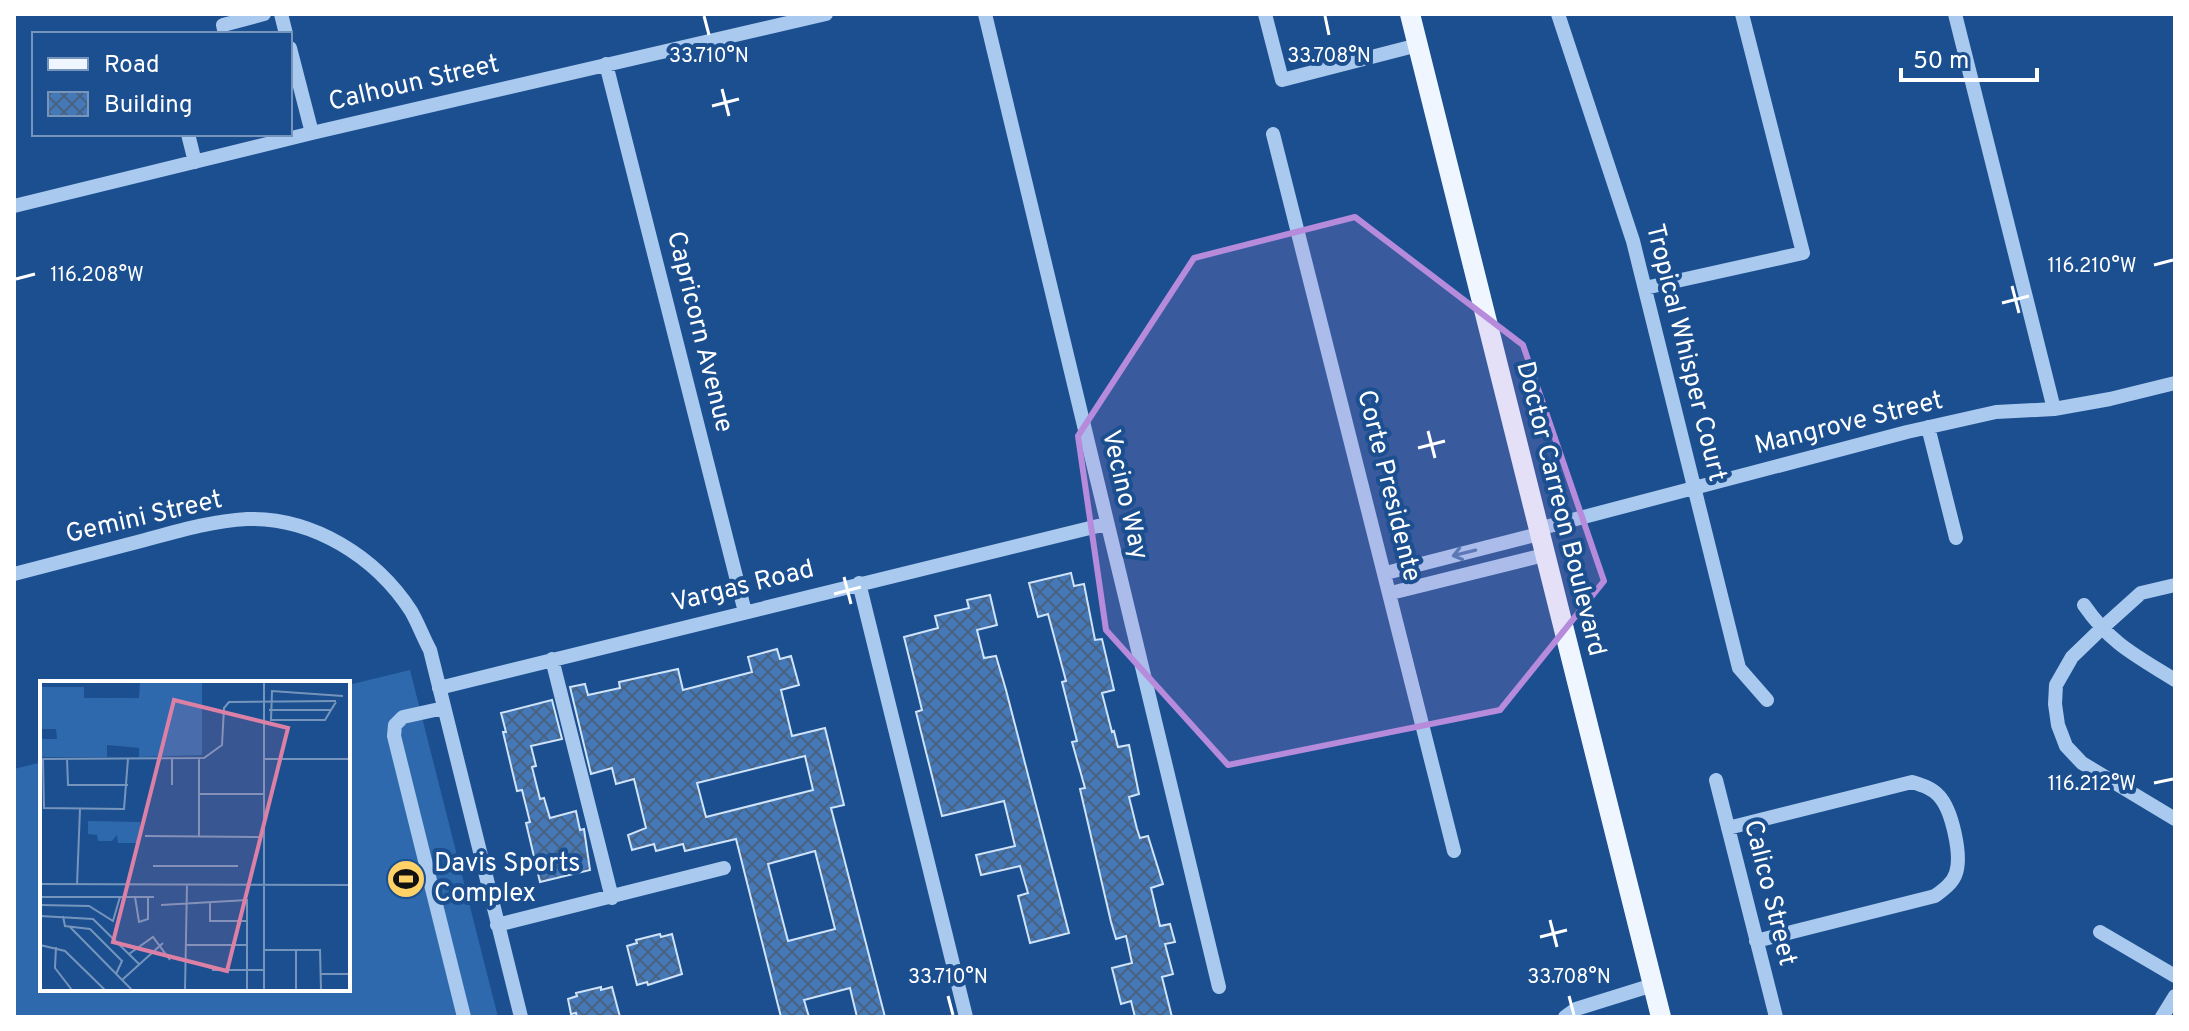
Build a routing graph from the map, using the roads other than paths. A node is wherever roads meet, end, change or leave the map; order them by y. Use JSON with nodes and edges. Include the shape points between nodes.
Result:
{"nodes":[{"id":1,"x":264,"y":14,"type":"edge"},
{"id":2,"x":826,"y":14,"type":"edge"},
{"id":3,"x":985,"y":14,"type":"edge"},
{"id":4,"x":1265,"y":14,"type":"edge"},
{"id":5,"x":1410,"y":14,"type":"edge"},
{"id":6,"x":1558,"y":14,"type":"edge"},
{"id":7,"x":1742,"y":14,"type":"edge"},
{"id":8,"x":1955,"y":14,"type":"edge"},
{"id":9,"x":225,"y":32,"type":"edge"},
{"id":10,"x":1418,"y":45,"type":"junction"},
{"id":11,"x":292,"y":56,"type":"edge"},
{"id":12,"x":606,"y":64,"type":"junction"},
{"id":13,"x":312,"y":133,"type":"junction"},
{"id":14,"x":1273,"y":134,"type":"dead end"},
{"id":15,"x":188,"y":136,"type":"edge"},
{"id":16,"x":195,"y":162,"type":"junction"},
{"id":17,"x":14,"y":206,"type":"edge"},
{"id":18,"x":1645,"y":288,"type":"junction"},
{"id":19,"x":2175,"y":383,"type":"edge"},
{"id":20,"x":2054,"y":409,"type":"junction"},
{"id":21,"x":1928,"y":427,"type":"junction"},
{"id":22,"x":1695,"y":488,"type":"junction"},
{"id":23,"x":1106,"y":524,"type":"junction"},
{"id":24,"x":1539,"y":532,"type":"junction"},
{"id":25,"x":1956,"y":538,"type":"dead end"},
{"id":26,"x":1544,"y":555,"type":"junction"},
{"id":27,"x":1386,"y":573,"type":"junction"},
{"id":28,"x":14,"y":574,"type":"edge"},
{"id":29,"x":859,"y":583,"type":"junction"},
{"id":30,"x":2175,"y":585,"type":"edge"},
{"id":31,"x":1391,"y":593,"type":"junction"},
{"id":32,"x":2084,"y":605,"type":"dead end"},
{"id":33,"x":745,"y":612,"type":"junction"},
{"id":34,"x":2101,"y":629,"type":"junction"},
{"id":35,"x":552,"y":659,"type":"junction"},
{"id":36,"x":2175,"y":680,"type":"edge"},
{"id":37,"x":439,"y":688,"type":"junction"},
{"id":38,"x":1767,"y":700,"type":"dead end"},
{"id":39,"x":444,"y":708,"type":"junction"},
{"id":40,"x":1716,"y":780,"type":"dead end"},
{"id":41,"x":2175,"y":819,"type":"edge"},
{"id":42,"x":1728,"y":828,"type":"junction"},
{"id":43,"x":1454,"y":851,"type":"dead end"},
{"id":44,"x":724,"y":868,"type":"dead end"},
{"id":45,"x":612,"y":898,"type":"junction"},
{"id":46,"x":497,"y":925,"type":"junction"},
{"id":47,"x":2100,"y":932,"type":"dead end"},
{"id":48,"x":1756,"y":941,"type":"junction"},
{"id":49,"x":2175,"y":976,"type":"edge"},
{"id":50,"x":1653,"y":985,"type":"junction"},
{"id":51,"x":1219,"y":987,"type":"dead end"},
{"id":52,"x":2175,"y":996,"type":"edge"},
{"id":53,"x":464,"y":1017,"type":"edge"},
{"id":54,"x":521,"y":1017,"type":"edge"},
{"id":55,"x":966,"y":1017,"type":"edge"},
{"id":56,"x":1565,"y":1017,"type":"edge"},
{"id":57,"x":1661,"y":1017,"type":"edge"},
{"id":58,"x":1776,"y":1017,"type":"edge"},
{"id":59,"x":2162,"y":1017,"type":"edge"}],
"edges":[{"from":1,"to":9,"type":"street","via":[[223,25]]},
{"from":2,"to":12,"type":"street","name":"Calhoun Street"},
{"from":3,"to":23,"type":"street","name":"Vecino Way"},
{"from":4,"to":10,"type":"street","via":[[1282,80]]},
{"from":5,"to":10,"type":"main road","name":"Doctor Carreon Boulevard"},
{"from":6,"to":18,"type":"street","name":"Tropical Whisper Court"},
{"from":7,"to":18,"type":"street","via":[[1803,253]]},
{"from":8,"to":20,"type":"street"},
{"from":10,"to":24,"type":"main road","name":"Doctor Carreon Boulevard"},
{"from":11,"to":13,"type":"street"},
{"from":12,"to":13,"type":"street","name":"Calhoun Street"},
{"from":12,"to":33,"type":"street","name":"Capricorn Avenue"},
{"from":13,"to":16,"type":"street","name":"Calhoun Street"},
{"from":14,"to":27,"type":"street","name":"Corte Presidente"},
{"from":15,"to":16,"type":"street"},
{"from":16,"to":17,"type":"street","name":"Calhoun Street"},
{"from":18,"to":22,"type":"street","name":"Tropical Whisper Court"},
{"from":19,"to":20,"type":"street","name":"Mangrove Street"},
{"from":20,"to":21,"type":"street","name":"Mangrove Street","via":[[1996,412]]},
{"from":21,"to":22,"type":"street","name":"Mangrove Street"},
{"from":21,"to":25,"type":"street"},
{"from":22,"to":24,"type":"street","name":"Mangrove Street"},
{"from":22,"to":38,"type":"street","name":"Tropical Whisper Court","via":[[1739,668]]},
{"from":23,"to":29,"type":"street","name":"Vargas Road"},
{"from":23,"to":51,"type":"street","name":"Vecino Way"},
{"from":24,"to":26,"type":"main road","name":"Doctor Carreon Boulevard"},
{"from":24,"to":27,"type":"street","name":"Mangrove Street","one_way":true},
{"from":26,"to":31,"type":"street"},
{"from":26,"to":50,"type":"main road","name":"Doctor Carreon Boulevard"},
{"from":27,"to":31,"type":"street","name":"Corte Presidente"},
{"from":28,"to":37,"type":"street","name":"Gemini Street","via":[[197,526],[249,519],[285,523],[331,539],[387,580],[430,650]]},
{"from":29,"to":33,"type":"street","name":"Vargas Road"},
{"from":29,"to":55,"type":"street"},
{"from":30,"to":34,"type":"street","via":[[2141,593]]},
{"from":31,"to":43,"type":"street","name":"Corte Presidente"},
{"from":32,"to":34,"type":"street"},
{"from":33,"to":35,"type":"street","name":"Vargas Road"},
{"from":34,"to":36,"type":"street"},
{"from":34,"to":41,"type":"street","via":[[2072,657],[2056,685],[2058,725],[2066,746],[2082,763]]},
{"from":35,"to":37,"type":"street","name":"Vargas Road"},
{"from":35,"to":45,"type":"street"},
{"from":37,"to":39,"type":"street","name":"Gemini Street"},
{"from":39,"to":46,"type":"street","name":"Gemini Street"},
{"from":39,"to":53,"type":"street","via":[[403,717],[394,736]]},
{"from":40,"to":42,"type":"street","name":"Calico Street"},
{"from":42,"to":48,"type":"street","name":"Calico Street"},
{"from":42,"to":48,"type":"street","via":[[1912,782],[1928,787],[1948,809],[1959,855],[1956,876],[1935,896]]},
{"from":44,"to":45,"type":"street"},
{"from":45,"to":46,"type":"street"},
{"from":46,"to":54,"type":"street","name":"Gemini Street"},
{"from":47,"to":49,"type":"street"},
{"from":48,"to":58,"type":"street","name":"Calico Street"},
{"from":50,"to":56,"type":"street"},
{"from":50,"to":57,"type":"main road","name":"Doctor Carreon Boulevard"},
{"from":52,"to":59,"type":"street"}]}
